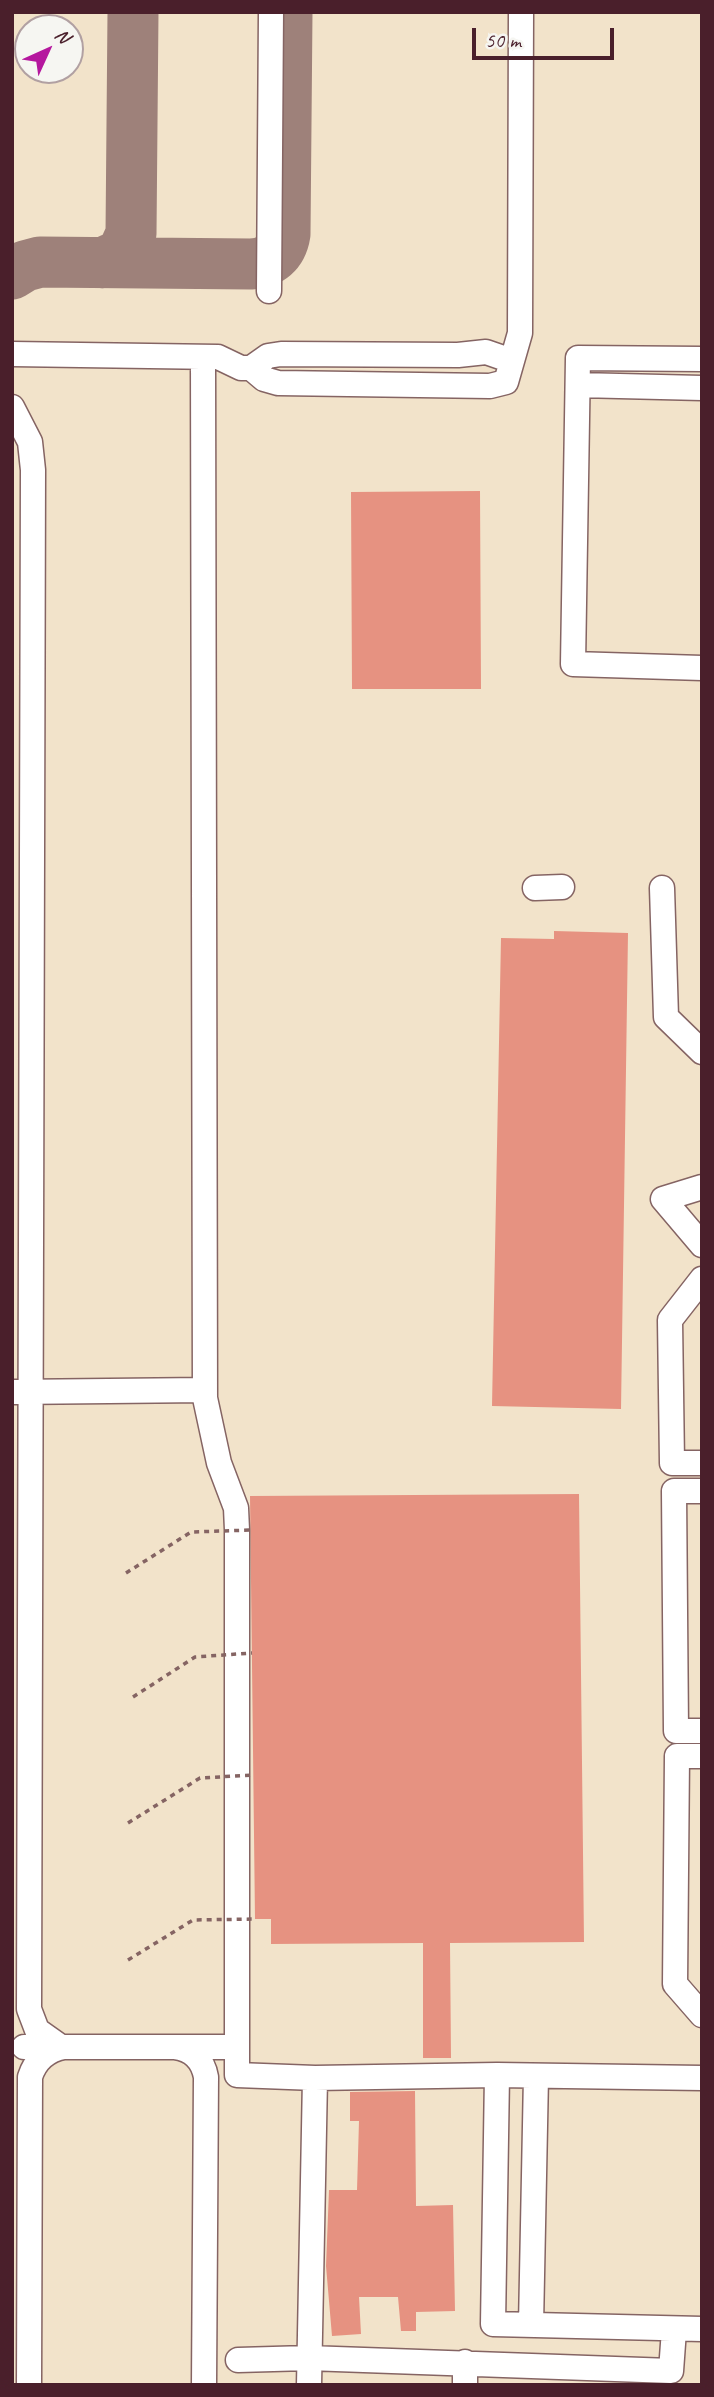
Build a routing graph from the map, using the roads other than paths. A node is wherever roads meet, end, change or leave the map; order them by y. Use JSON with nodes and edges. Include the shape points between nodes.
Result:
{"nodes":[{"id":1,"x":271,"y":12,"type":"edge"},
{"id":2,"x":521,"y":12,"type":"edge"},
{"id":3,"x":269,"y":291,"type":"dead end"},
{"id":4,"x":12,"y":354,"type":"edge"},
{"id":5,"x":203,"y":357,"type":"junction"},
{"id":6,"x":702,"y":359,"type":"edge"},
{"id":7,"x":578,"y":386,"type":"junction"},
{"id":8,"x":702,"y":388,"type":"edge"},
{"id":9,"x":12,"y":407,"type":"edge"},
{"id":10,"x":702,"y":668,"type":"edge"},
{"id":11,"x":31,"y":853,"type":"junction"},
{"id":12,"x":12,"y":880,"type":"edge"},
{"id":13,"x":562,"y":887,"type":"dead end"},
{"id":14,"x":535,"y":888,"type":"dead end"},
{"id":15,"x":662,"y":888,"type":"dead end"},
{"id":16,"x":12,"y":895,"type":"edge"},
{"id":17,"x":31,"y":931,"type":"junction"},
{"id":18,"x":702,"y":1052,"type":"edge"},
{"id":19,"x":702,"y":1187,"type":"edge"},
{"id":20,"x":702,"y":1245,"type":"edge"},
{"id":21,"x":702,"y":1279,"type":"edge"},
{"id":22,"x":205,"y":1390,"type":"junction"},
{"id":23,"x":21,"y":1392,"type":"edge"},
{"id":24,"x":702,"y":1463,"type":"edge"},
{"id":25,"x":702,"y":1491,"type":"edge"},
{"id":26,"x":702,"y":1731,"type":"edge"},
{"id":27,"x":702,"y":1756,"type":"edge"},
{"id":28,"x":702,"y":2015,"type":"edge"},
{"id":29,"x":24,"y":2047,"type":"dead end"},
{"id":30,"x":63,"y":2047,"type":"junction"},
{"id":31,"x":174,"y":2047,"type":"junction"},
{"id":32,"x":237,"y":2047,"type":"junction"},
{"id":33,"x":497,"y":2075,"type":"junction"},
{"id":34,"x":536,"y":2076,"type":"junction"},
{"id":35,"x":315,"y":2078,"type":"junction"},
{"id":36,"x":702,"y":2078,"type":"edge"},
{"id":37,"x":493,"y":2323,"type":"junction"},
{"id":38,"x":531,"y":2325,"type":"junction"},
{"id":39,"x":702,"y":2329,"type":"edge"},
{"id":40,"x":674,"y":2330,"type":"junction"},
{"id":41,"x":307,"y":2358,"type":"junction"},
{"id":42,"x":238,"y":2360,"type":"dead end"},
{"id":43,"x":492,"y":2363,"type":"junction"},
{"id":44,"x":465,"y":2373,"type":"edge"},
{"id":45,"x":29,"y":2385,"type":"edge"},
{"id":46,"x":204,"y":2385,"type":"edge"},
{"id":47,"x":309,"y":2385,"type":"edge"}],
"edges":[{"from":1,"to":3,"type":"street"},
{"from":2,"to":5,"type":"street","via":[[520,333],[506,382],[490,386],[278,383],[224,358]]},
{"from":4,"to":5,"type":"street"},
{"from":5,"to":22,"type":"street"},
{"from":6,"to":7,"type":"street","via":[[578,358]]},
{"from":7,"to":8,"type":"street"},
{"from":7,"to":10,"type":"street","via":[[573,664]]},
{"from":9,"to":11,"type":"street","via":[[26,429],[33,456]]},
{"from":11,"to":12,"type":"street"},
{"from":11,"to":17,"type":"street"},
{"from":13,"to":14,"type":"street"},
{"from":15,"to":18,"type":"street","via":[[666,1017]]},
{"from":16,"to":17,"type":"street","via":[[26,911]]},
{"from":17,"to":23,"type":"street"},
{"from":19,"to":20,"type":"street","via":[[663,1199]]},
{"from":21,"to":24,"type":"street","via":[[670,1320],[672,1463]]},
{"from":22,"to":23,"type":"street"},
{"from":22,"to":32,"type":"street","via":[[219,1463],[236,1508]]},
{"from":23,"to":30,"type":"street","via":[[29,2009],[37,2030]]},
{"from":25,"to":26,"type":"street","via":[[674,1491],[676,1731]]},
{"from":27,"to":28,"type":"street","via":[[677,1756],[674,1860],[675,1984]]},
{"from":29,"to":30,"type":"street"},
{"from":30,"to":31,"type":"street"},
{"from":30,"to":45,"type":"street","via":[[45,2055],[30,2077]]},
{"from":31,"to":32,"type":"street"},
{"from":31,"to":46,"type":"street","via":[[198,2058],[206,2077]]},
{"from":32,"to":35,"type":"street","via":[[237,2075]]},
{"from":33,"to":34,"type":"street"},
{"from":33,"to":35,"type":"street"},
{"from":33,"to":37,"type":"street"},
{"from":34,"to":36,"type":"street"},
{"from":34,"to":38,"type":"street"},
{"from":35,"to":41,"type":"street"},
{"from":37,"to":38,"type":"street"},
{"from":37,"to":43,"type":"street"},
{"from":38,"to":40,"type":"street"},
{"from":39,"to":40,"type":"street"},
{"from":40,"to":43,"type":"street","via":[[671,2371]]},
{"from":41,"to":42,"type":"street"},
{"from":41,"to":44,"type":"street"},
{"from":41,"to":47,"type":"street"},
{"from":43,"to":44,"type":"street"}]}
